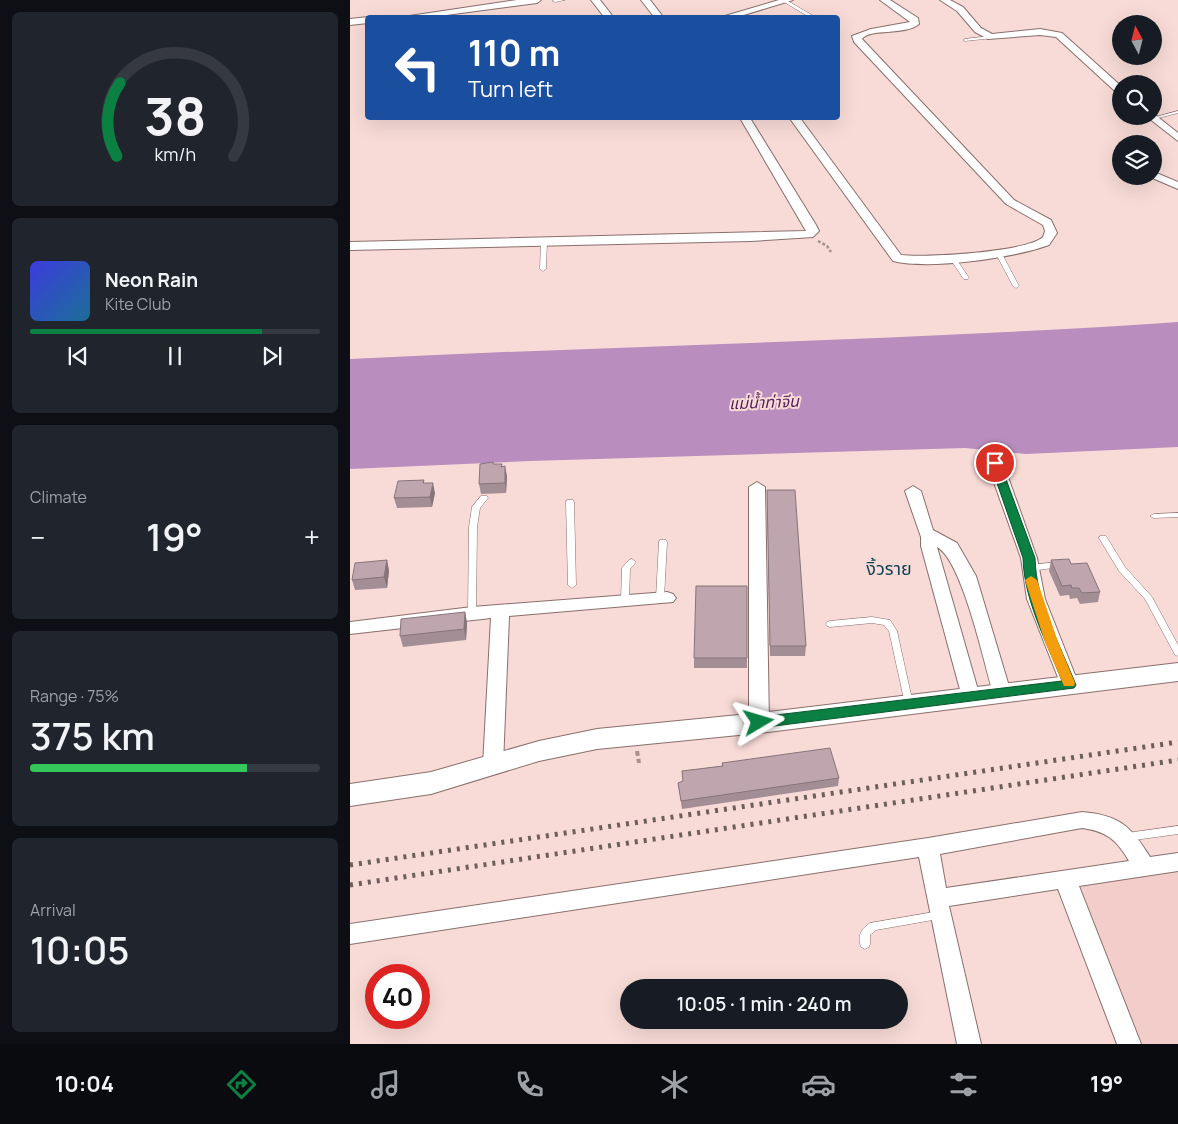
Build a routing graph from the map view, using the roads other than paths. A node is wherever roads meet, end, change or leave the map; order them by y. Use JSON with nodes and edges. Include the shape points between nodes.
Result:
{"nodes":[{"id":1,"x":538,"y":0,"type":"edge"},
{"id":2,"x":563,"y":0,"type":"edge"},
{"id":3,"x":595,"y":0,"type":"edge"},
{"id":4,"x":645,"y":0,"type":"edge"},
{"id":5,"x":884,"y":0,"type":"edge"},
{"id":6,"x":944,"y":0,"type":"edge"},
{"id":7,"x":554,"y":1,"type":"dead end"},
{"id":8,"x":787,"y":1,"type":"edge"},
{"id":9,"x":412,"y":15,"type":"edge"},
{"id":10,"x":608,"y":15,"type":"edge"},
{"id":11,"x":658,"y":15,"type":"edge"},
{"id":12,"x":733,"y":15,"type":"edge"},
{"id":13,"x":810,"y":15,"type":"edge"},
{"id":14,"x":365,"y":20,"type":"edge"},
{"id":15,"x":350,"y":22,"type":"edge"},
{"id":16,"x":991,"y":37,"type":"junction"},
{"id":17,"x":965,"y":40,"type":"dead end"},
{"id":18,"x":1112,"y":83,"type":"edge"},
{"id":19,"x":1178,"y":112,"type":"edge"},
{"id":20,"x":1162,"y":115,"type":"edge"},
{"id":21,"x":746,"y":120,"type":"edge"},
{"id":22,"x":795,"y":120,"type":"edge"},
{"id":23,"x":1162,"y":124,"type":"edge"},
{"id":24,"x":1176,"y":135,"type":"edge"},
{"id":25,"x":1162,"y":179,"type":"edge"},
{"id":26,"x":1178,"y":186,"type":"edge"},
{"id":27,"x":544,"y":242,"type":"junction"},
{"id":28,"x":350,"y":246,"type":"edge"},
{"id":29,"x":995,"y":253,"type":"junction"},
{"id":30,"x":958,"y":256,"type":"junction"},
{"id":31,"x":543,"y":270,"type":"dead end"},
{"id":32,"x":966,"y":278,"type":"dead end"},
{"id":33,"x":1016,"y":286,"type":"dead end"},
{"id":34,"x":995,"y":463,"type":"dead end"},
{"id":35,"x":757,"y":487,"type":"dead end"},
{"id":36,"x":913,"y":491,"type":"dead end"},
{"id":37,"x":484,"y":498,"type":"dead end"},
{"id":38,"x":570,"y":502,"type":"dead end"},
{"id":39,"x":1178,"y":515,"type":"edge"},
{"id":40,"x":1154,"y":516,"type":"dead end"},
{"id":41,"x":928,"y":535,"type":"junction"},
{"id":42,"x":1103,"y":538,"type":"dead end"},
{"id":43,"x":663,"y":542,"type":"dead end"},
{"id":44,"x":632,"y":562,"type":"dead end"},
{"id":45,"x":1065,"y":565,"type":"edge"},
{"id":46,"x":1030,"y":568,"type":"junction"},
{"id":47,"x":572,"y":585,"type":"dead end"},
{"id":48,"x":664,"y":598,"type":"joint"},
{"id":49,"x":625,"y":601,"type":"junction"},
{"id":50,"x":500,"y":611,"type":"junction"},
{"id":51,"x":472,"y":614,"type":"junction"},
{"id":52,"x":830,"y":624,"type":"dead end"},
{"id":53,"x":350,"y":628,"type":"edge"},
{"id":54,"x":1178,"y":653,"type":"edge"},
{"id":55,"x":1178,"y":672,"type":"edge"},
{"id":56,"x":1070,"y":685,"type":"junction"},
{"id":57,"x":1002,"y":693,"type":"junction"},
{"id":58,"x":971,"y":697,"type":"junction"},
{"id":59,"x":910,"y":704,"type":"junction"},
{"id":60,"x":759,"y":722,"type":"junction"},
{"id":61,"x":493,"y":765,"type":"junction"},
{"id":62,"x":350,"y":796,"type":"edge"},
{"id":63,"x":1178,"y":830,"type":"edge"},
{"id":64,"x":1127,"y":837,"type":"junction"},
{"id":65,"x":928,"y":847,"type":"junction"},
{"id":66,"x":1178,"y":862,"type":"edge"},
{"id":67,"x":1144,"y":867,"type":"junction"},
{"id":68,"x":1065,"y":879,"type":"junction"},
{"id":69,"x":938,"y":907,"type":"junction"},
{"id":70,"x":350,"y":934,"type":"edge"},
{"id":71,"x":865,"y":944,"type":"dead end"},
{"id":72,"x":969,"y":1044,"type":"edge"},
{"id":73,"x":1129,"y":1044,"type":"edge"}],
"edges":[{"from":1,"to":9,"type":"street","via":[[432,10]]},
{"from":2,"to":7,"type":"lane"},
{"from":3,"to":10,"type":"street"},
{"from":4,"to":11,"type":"street"},
{"from":5,"to":29,"type":"street","via":[[915,20],[914,24],[864,32],[856,36],[856,40],[1010,202],[1047,223],[1051,229],[1052,233],[1044,242]]},
{"from":6,"to":16,"type":"street","via":[[960,9],[978,30]]},
{"from":8,"to":12,"type":"street"},
{"from":8,"to":13,"type":"lane"},
{"from":14,"to":15,"type":"street"},
{"from":16,"to":17,"type":"lane"},
{"from":16,"to":18,"type":"street","via":[[1040,32],[1059,35]]},
{"from":19,"to":20,"type":"lane"},
{"from":21,"to":27,"type":"street","via":[[810,225],[813,231],[809,234]]},
{"from":22,"to":30,"type":"street","via":[[897,258],[920,260]]},
{"from":23,"to":24,"type":"street"},
{"from":25,"to":26,"type":"street"},
{"from":27,"to":28,"type":"street"},
{"from":27,"to":31,"type":"lane"},
{"from":29,"to":30,"type":"street"},
{"from":29,"to":33,"type":"lane"},
{"from":30,"to":32,"type":"lane"},
{"from":34,"to":46,"type":"street"},
{"from":35,"to":60,"type":"street"},
{"from":36,"to":41,"type":"street"},
{"from":37,"to":51,"type":"lane","via":[[476,507],[473,527]]},
{"from":38,"to":47,"type":"lane"},
{"from":39,"to":40,"type":"lane"},
{"from":41,"to":57,"type":"street","via":[[951,547],[967,576]]},
{"from":41,"to":58,"type":"street","via":[[928,546]]},
{"from":42,"to":54,"type":"lane","via":[[1122,570],[1146,593]]},
{"from":43,"to":48,"type":"lane"},
{"from":44,"to":49,"type":"lane","via":[[626,568]]},
{"from":45,"to":46,"type":"lane"},
{"from":46,"to":56,"type":"street","via":[[1036,599]]},
{"from":48,"to":49,"type":"street"},
{"from":49,"to":50,"type":"street","via":[[573,602]]},
{"from":50,"to":51,"type":"street"},
{"from":50,"to":61,"type":"street"},
{"from":51,"to":53,"type":"street"},
{"from":52,"to":59,"type":"lane","via":[[872,620],[887,622],[893,631]]},
{"from":55,"to":56,"type":"street"},
{"from":56,"to":57,"type":"street"},
{"from":57,"to":58,"type":"street"},
{"from":58,"to":59,"type":"street"},
{"from":59,"to":60,"type":"street"},
{"from":60,"to":61,"type":"street","via":[[597,739]]},
{"from":61,"to":62,"type":"street","via":[[431,782]]},
{"from":63,"to":64,"type":"lane"},
{"from":64,"to":65,"type":"street","via":[[1110,824],[1082,820]]},
{"from":64,"to":67,"type":"street"},
{"from":65,"to":69,"type":"street"},
{"from":65,"to":70,"type":"street"},
{"from":66,"to":67,"type":"street"},
{"from":67,"to":68,"type":"street"},
{"from":68,"to":69,"type":"street"},
{"from":68,"to":73,"type":"street"},
{"from":69,"to":71,"type":"lane","via":[[866,930]]},
{"from":69,"to":72,"type":"street"}]}
